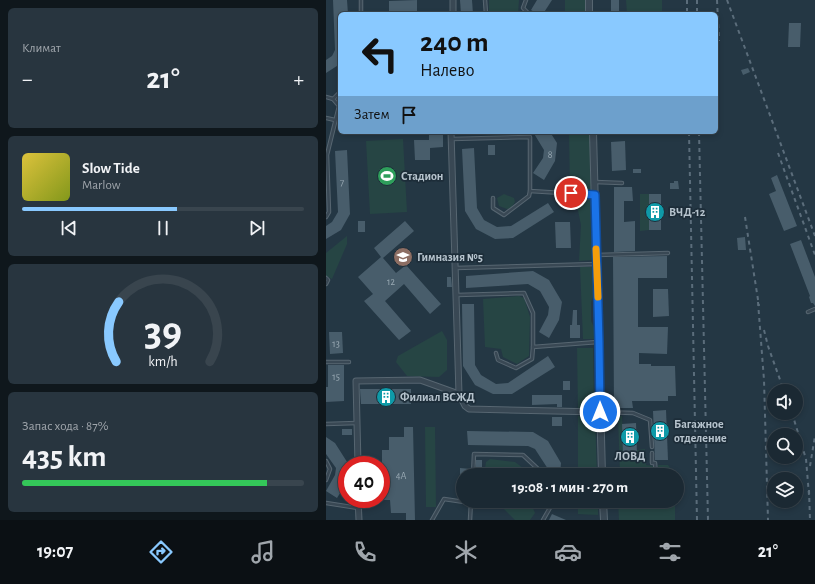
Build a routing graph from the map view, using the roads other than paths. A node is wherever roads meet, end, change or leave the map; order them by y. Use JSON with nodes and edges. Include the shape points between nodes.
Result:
{"nodes":[{"id":1,"x":361,"y":0,"type":"edge"},
{"id":2,"x":453,"y":0,"type":"edge"},
{"id":3,"x":486,"y":0,"type":"edge"},
{"id":4,"x":526,"y":0,"type":"edge"},
{"id":5,"x":589,"y":0,"type":"edge"},
{"id":6,"x":361,"y":12,"type":"edge"},
{"id":7,"x":453,"y":12,"type":"edge"},
{"id":8,"x":486,"y":12,"type":"edge"},
{"id":9,"x":526,"y":12,"type":"edge"},
{"id":10,"x":589,"y":12,"type":"edge"},
{"id":11,"x":338,"y":94,"type":"edge"},
{"id":12,"x":326,"y":97,"type":"edge"},
{"id":13,"x":333,"y":99,"type":"junction"},
{"id":14,"x":338,"y":105,"type":"edge"},
{"id":15,"x":338,"y":110,"type":"edge"},
{"id":16,"x":326,"y":118,"type":"edge"},
{"id":17,"x":335,"y":120,"type":"junction"},
{"id":18,"x":451,"y":134,"type":"edge"},
{"id":19,"x":592,"y":134,"type":"edge"},
{"id":20,"x":452,"y":139,"type":"junction"},
{"id":21,"x":327,"y":155,"type":"edge"},
{"id":22,"x":594,"y":182,"type":"junction"},
{"id":23,"x":622,"y":183,"type":"dead end"},
{"id":24,"x":530,"y":191,"type":"junction"},
{"id":25,"x":595,"y":195,"type":"junction"},
{"id":26,"x":493,"y":198,"type":"dead end"},
{"id":27,"x":326,"y":217,"type":"edge"},
{"id":28,"x":668,"y":253,"type":"dead end"},
{"id":29,"x":596,"y":255,"type":"junction"},
{"id":30,"x":597,"y":264,"type":"junction"},
{"id":31,"x":455,"y":268,"type":"junction"},
{"id":32,"x":326,"y":278,"type":"edge"},
{"id":33,"x":326,"y":284,"type":"edge"},
{"id":34,"x":456,"y":296,"type":"junction"},
{"id":35,"x":815,"y":309,"type":"edge"},
{"id":36,"x":808,"y":312,"type":"dead end"},
{"id":37,"x":599,"y":342,"type":"junction"},
{"id":38,"x":533,"y":347,"type":"junction"},
{"id":39,"x":496,"y":353,"type":"dead end"},
{"id":40,"x":326,"y":362,"type":"edge"},
{"id":41,"x":349,"y":362,"type":"dead end"},
{"id":42,"x":459,"y":394,"type":"junction"},
{"id":43,"x":600,"y":412,"type":"junction"},
{"id":44,"x":357,"y":423,"type":"junction"},
{"id":45,"x":326,"y":424,"type":"edge"},
{"id":46,"x":652,"y":447,"type":"dead end"},
{"id":47,"x":652,"y":453,"type":"dead end"},
{"id":48,"x":358,"y":456,"type":"edge"},
{"id":49,"x":326,"y":461,"type":"edge"},
{"id":50,"x":473,"y":468,"type":"edge"},
{"id":51,"x":537,"y":468,"type":"edge"},
{"id":52,"x":602,"y":468,"type":"edge"},
{"id":53,"x":655,"y":468,"type":"edge"},
{"id":54,"x":326,"y":480,"type":"edge"},
{"id":55,"x":456,"y":500,"type":"edge"},
{"id":56,"x":326,"y":503,"type":"edge"},
{"id":57,"x":338,"y":505,"type":"edge"},
{"id":58,"x":358,"y":508,"type":"edge"},
{"id":59,"x":471,"y":508,"type":"edge"},
{"id":60,"x":550,"y":508,"type":"edge"},
{"id":61,"x":603,"y":508,"type":"edge"},
{"id":62,"x":359,"y":520,"type":"edge"},
{"id":63,"x":432,"y":520,"type":"edge"},
{"id":64,"x":470,"y":520,"type":"edge"},
{"id":65,"x":543,"y":520,"type":"edge"},
{"id":66,"x":604,"y":520,"type":"edge"}],
"edges":[{"from":1,"to":6,"type":"lane"},
{"from":2,"to":7,"type":"street"},
{"from":3,"to":8,"type":"lane"},
{"from":4,"to":9,"type":"lane","via":[[523,8]]},
{"from":5,"to":10,"type":"street"},
{"from":11,"to":13,"type":"lane"},
{"from":12,"to":13,"type":"lane"},
{"from":13,"to":14,"type":"lane"},
{"from":15,"to":17,"type":"lane"},
{"from":16,"to":17,"type":"lane"},
{"from":17,"to":21,"type":"lane"},
{"from":18,"to":20,"type":"street"},
{"from":19,"to":22,"type":"street"},
{"from":20,"to":24,"type":"lane","via":[[530,137]]},
{"from":20,"to":31,"type":"street"},
{"from":21,"to":27,"type":"lane","via":[[329,212]]},
{"from":22,"to":23,"type":"lane"},
{"from":22,"to":25,"type":"street"},
{"from":24,"to":25,"type":"lane"},
{"from":24,"to":26,"type":"lane","via":[[529,196],[504,215],[493,208]]},
{"from":25,"to":29,"type":"street"},
{"from":28,"to":29,"type":"lane"},
{"from":29,"to":30,"type":"street"},
{"from":30,"to":31,"type":"lane"},
{"from":30,"to":37,"type":"street"},
{"from":31,"to":34,"type":"street"},
{"from":32,"to":33,"type":"lane"},
{"from":34,"to":38,"type":"lane","via":[[524,293],[534,313]]},
{"from":34,"to":42,"type":"street"},
{"from":35,"to":36,"type":"lane"},
{"from":37,"to":38,"type":"lane"},
{"from":37,"to":43,"type":"street"},
{"from":38,"to":39,"type":"lane","via":[[532,359],[516,368],[498,360]]},
{"from":40,"to":41,"type":"lane"},
{"from":42,"to":43,"type":"street","via":[[469,409]]},
{"from":42,"to":44,"type":"street","via":[[420,380],[356,381]]},
{"from":43,"to":46,"type":"lane","via":[[633,413],[650,420]]},
{"from":43,"to":52,"type":"street"},
{"from":44,"to":45,"type":"lane"},
{"from":44,"to":48,"type":"street"},
{"from":47,"to":53,"type":"lane","via":[[652,463],[655,463]]},
{"from":49,"to":54,"type":"lane","via":[[330,469]]},
{"from":50,"to":51,"type":"lane","via":[[474,454],[523,456]]},
{"from":55,"to":63,"type":"lane","via":[[444,499]]},
{"from":56,"to":57,"type":"lane"},
{"from":58,"to":62,"type":"street"},
{"from":59,"to":64,"type":"lane"},
{"from":60,"to":65,"type":"lane"},
{"from":61,"to":66,"type":"street"}]}
